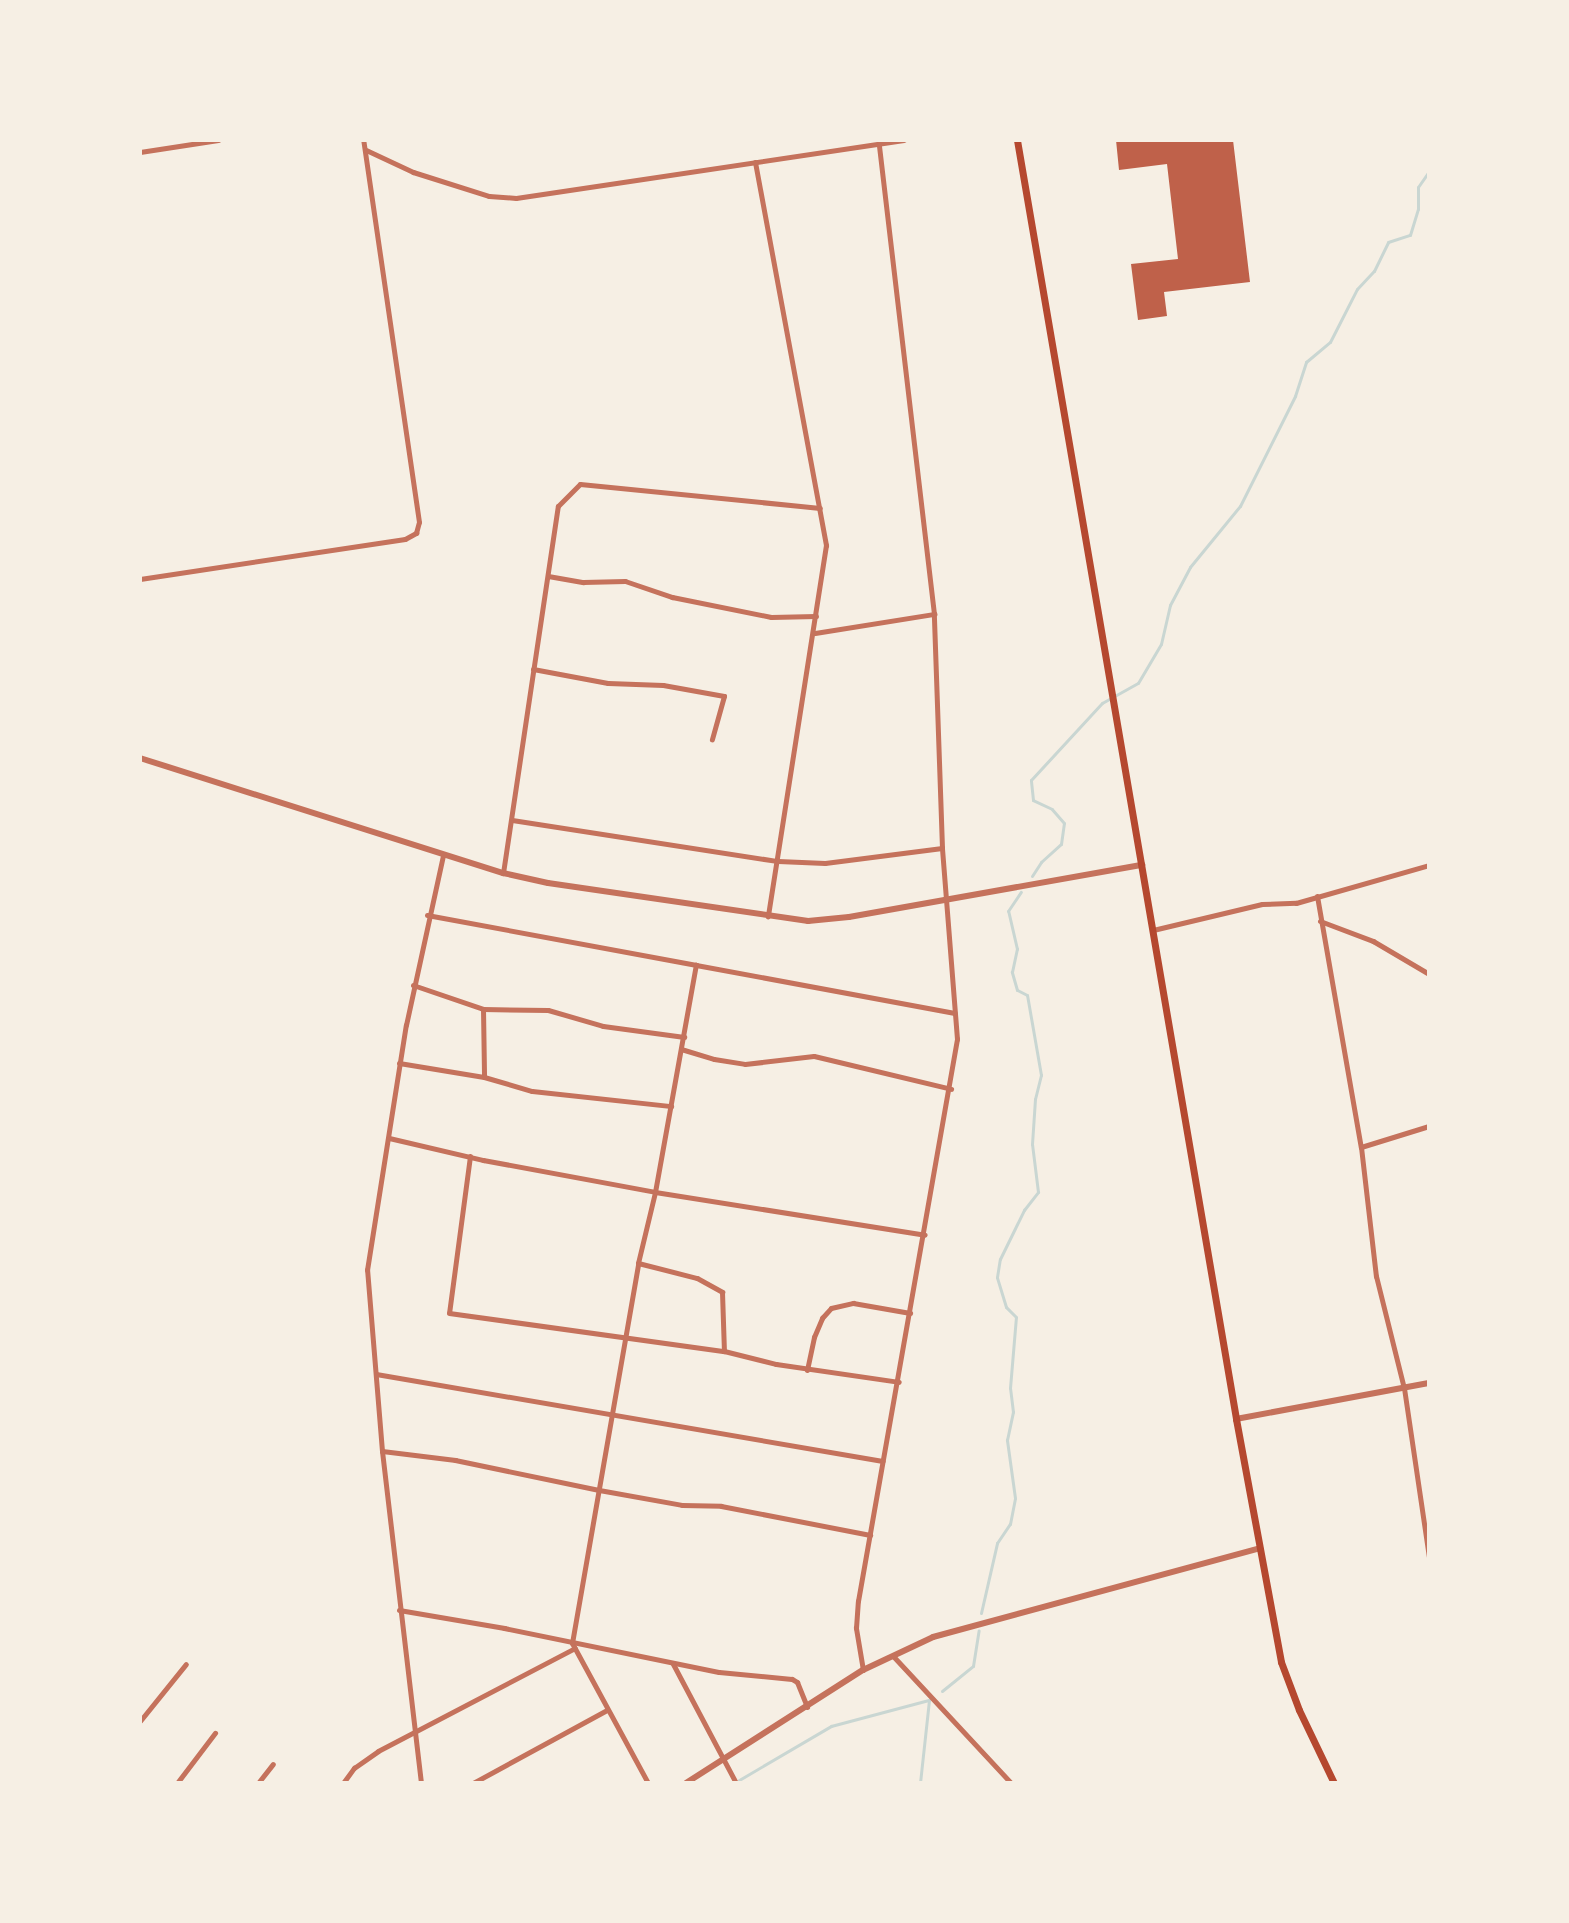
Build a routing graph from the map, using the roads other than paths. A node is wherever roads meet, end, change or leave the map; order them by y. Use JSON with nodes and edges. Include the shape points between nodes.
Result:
{"nodes":[{"id":1,"x":218,"y":140,"type":"edge"},
{"id":2,"x":363,"y":140,"type":"edge"},
{"id":3,"x":904,"y":140,"type":"edge"},
{"id":4,"x":1017,"y":140,"type":"edge"},
{"id":5,"x":172,"y":143,"type":"edge"},
{"id":6,"x":879,"y":145,"type":"junction"},
{"id":7,"x":365,"y":150,"type":"junction"},
{"id":8,"x":140,"y":152,"type":"edge"},
{"id":9,"x":755,"y":162,"type":"junction"},
{"id":10,"x":820,"y":508,"type":"junction"},
{"id":11,"x":548,"y":576,"type":"junction"},
{"id":12,"x":140,"y":579,"type":"edge"},
{"id":13,"x":934,"y":614,"type":"junction"},
{"id":14,"x":816,"y":616,"type":"junction"},
{"id":15,"x":815,"y":633,"type":"junction"},
{"id":16,"x":533,"y":669,"type":"junction"},
{"id":17,"x":712,"y":739,"type":"dead end"},
{"id":18,"x":140,"y":758,"type":"edge"},
{"id":19,"x":512,"y":820,"type":"junction"},
{"id":20,"x":942,"y":848,"type":"junction"},
{"id":21,"x":443,"y":856,"type":"junction"},
{"id":22,"x":778,"y":861,"type":"junction"},
{"id":23,"x":1142,"y":865,"type":"junction"},
{"id":24,"x":1429,"y":865,"type":"edge"},
{"id":25,"x":503,"y":873,"type":"junction"},
{"id":26,"x":1317,"y":896,"type":"junction"},
{"id":27,"x":947,"y":899,"type":"junction"},
{"id":28,"x":427,"y":915,"type":"junction"},
{"id":29,"x":768,"y":916,"type":"junction"},
{"id":30,"x":1320,"y":921,"type":"junction"},
{"id":31,"x":1153,"y":930,"type":"junction"},
{"id":32,"x":696,"y":965,"type":"junction"},
{"id":33,"x":1429,"y":974,"type":"edge"},
{"id":34,"x":413,"y":985,"type":"junction"},
{"id":35,"x":483,"y":1009,"type":"junction"},
{"id":36,"x":955,"y":1013,"type":"junction"},
{"id":37,"x":1429,"y":1019,"type":"edge"},
{"id":38,"x":684,"y":1037,"type":"junction"},
{"id":39,"x":681,"y":1049,"type":"junction"},
{"id":40,"x":1429,"y":1058,"type":"edge"},
{"id":41,"x":399,"y":1063,"type":"junction"},
{"id":42,"x":484,"y":1077,"type":"junction"},
{"id":43,"x":951,"y":1089,"type":"junction"},
{"id":44,"x":671,"y":1106,"type":"junction"},
{"id":45,"x":1429,"y":1126,"type":"edge"},
{"id":46,"x":389,"y":1138,"type":"junction"},
{"id":47,"x":1361,"y":1147,"type":"junction"},
{"id":48,"x":470,"y":1156,"type":"junction"},
{"id":49,"x":655,"y":1192,"type":"junction"},
{"id":50,"x":925,"y":1235,"type":"junction"},
{"id":51,"x":638,"y":1263,"type":"junction"},
{"id":52,"x":910,"y":1313,"type":"junction"},
{"id":53,"x":627,"y":1337,"type":"junction"},
{"id":54,"x":724,"y":1351,"type":"junction"},
{"id":55,"x":807,"y":1370,"type":"junction"},
{"id":56,"x":376,"y":1374,"type":"junction"},
{"id":57,"x":899,"y":1382,"type":"junction"},
{"id":58,"x":1429,"y":1383,"type":"edge"},
{"id":59,"x":1404,"y":1388,"type":"junction"},
{"id":60,"x":612,"y":1412,"type":"junction"},
{"id":61,"x":1236,"y":1419,"type":"junction"},
{"id":62,"x":382,"y":1451,"type":"junction"},
{"id":63,"x":883,"y":1461,"type":"junction"},
{"id":64,"x":599,"y":1490,"type":"junction"},
{"id":65,"x":870,"y":1535,"type":"junction"},
{"id":66,"x":1260,"y":1548,"type":"junction"},
{"id":67,"x":1429,"y":1558,"type":"edge"},
{"id":68,"x":399,"y":1610,"type":"junction"},
{"id":69,"x":573,"y":1646,"type":"junction"},
{"id":70,"x":893,"y":1656,"type":"junction"},
{"id":71,"x":673,"y":1663,"type":"junction"},
{"id":72,"x":186,"y":1664,"type":"dead end"},
{"id":73,"x":863,"y":1670,"type":"junction"},
{"id":74,"x":808,"y":1708,"type":"junction"},
{"id":75,"x":607,"y":1710,"type":"junction"},
{"id":76,"x":140,"y":1721,"type":"edge"},
{"id":77,"x":415,"y":1732,"type":"junction"},
{"id":78,"x":215,"y":1733,"type":"dead end"},
{"id":79,"x":723,"y":1760,"type":"junction"},
{"id":80,"x":273,"y":1764,"type":"dead end"},
{"id":81,"x":177,"y":1783,"type":"edge"},
{"id":82,"x":258,"y":1783,"type":"edge"},
{"id":83,"x":343,"y":1783,"type":"edge"},
{"id":84,"x":421,"y":1783,"type":"edge"},
{"id":85,"x":473,"y":1783,"type":"edge"},
{"id":86,"x":648,"y":1783,"type":"edge"},
{"id":87,"x":686,"y":1783,"type":"edge"},
{"id":88,"x":736,"y":1783,"type":"edge"},
{"id":89,"x":1011,"y":1783,"type":"edge"},
{"id":90,"x":1334,"y":1783,"type":"edge"}],
"edges":[{"from":1,"to":5,"type":"street"},
{"from":2,"to":7,"type":"street"},
{"from":3,"to":6,"type":"street"},
{"from":4,"to":23,"type":"main road"},
{"from":5,"to":8,"type":"street"},
{"from":6,"to":9,"type":"street"},
{"from":6,"to":13,"type":"street"},
{"from":7,"to":9,"type":"street","via":[[413,172],[502,198]]},
{"from":7,"to":12,"type":"street","via":[[419,522],[416,533],[405,539]]},
{"from":9,"to":10,"type":"street"},
{"from":10,"to":11,"type":"street","via":[[580,484],[558,506]]},
{"from":10,"to":14,"type":"street","via":[[826,545]]},
{"from":11,"to":14,"type":"street","via":[[625,581],[672,597],[765,616]]},
{"from":11,"to":16,"type":"street"},
{"from":13,"to":15,"type":"street"},
{"from":13,"to":20,"type":"street"},
{"from":14,"to":15,"type":"street"},
{"from":15,"to":22,"type":"street"},
{"from":16,"to":17,"type":"street","via":[[724,696]]},
{"from":16,"to":19,"type":"street"},
{"from":18,"to":21,"type":"street"},
{"from":19,"to":22,"type":"street"},
{"from":19,"to":25,"type":"street"},
{"from":20,"to":22,"type":"street","via":[[825,863]]},
{"from":20,"to":27,"type":"street"},
{"from":21,"to":25,"type":"street"},
{"from":21,"to":28,"type":"street"},
{"from":22,"to":29,"type":"street"},
{"from":23,"to":27,"type":"street"},
{"from":23,"to":31,"type":"main road"},
{"from":24,"to":26,"type":"street"},
{"from":25,"to":29,"type":"street"},
{"from":26,"to":30,"type":"street"},
{"from":26,"to":31,"type":"street"},
{"from":27,"to":29,"type":"street","via":[[827,920]]},
{"from":27,"to":36,"type":"street"},
{"from":28,"to":32,"type":"street"},
{"from":28,"to":34,"type":"street"},
{"from":30,"to":33,"type":"street","via":[[1373,941]]},
{"from":30,"to":47,"type":"street"},
{"from":31,"to":61,"type":"main road"},
{"from":32,"to":36,"type":"street"},
{"from":32,"to":38,"type":"street"},
{"from":34,"to":35,"type":"street"},
{"from":34,"to":41,"type":"street"},
{"from":35,"to":38,"type":"street","via":[[538,1008],[603,1026]]},
{"from":35,"to":42,"type":"street"},
{"from":36,"to":43,"type":"street"},
{"from":37,"to":40,"type":"street"},
{"from":38,"to":39,"type":"street"},
{"from":39,"to":43,"type":"street","via":[[745,1064],[814,1056]]},
{"from":39,"to":44,"type":"street"},
{"from":41,"to":42,"type":"street"},
{"from":41,"to":46,"type":"street"},
{"from":42,"to":44,"type":"street","via":[[545,1094]]},
{"from":43,"to":50,"type":"street"},
{"from":44,"to":49,"type":"street"},
{"from":45,"to":47,"type":"street"},
{"from":46,"to":48,"type":"street"},
{"from":46,"to":56,"type":"street","via":[[368,1251]]},
{"from":47,"to":59,"type":"street","via":[[1376,1276]]},
{"from":48,"to":49,"type":"street"},
{"from":48,"to":53,"type":"street","via":[[449,1313]]},
{"from":49,"to":50,"type":"street"},
{"from":49,"to":51,"type":"street"},
{"from":50,"to":52,"type":"street"},
{"from":51,"to":53,"type":"street"},
{"from":51,"to":54,"type":"street","via":[[697,1278],[722,1292]]},
{"from":52,"to":55,"type":"street","via":[[853,1303],[831,1308],[814,1337]]},
{"from":52,"to":57,"type":"street"},
{"from":53,"to":54,"type":"street"},
{"from":53,"to":60,"type":"street"},
{"from":54,"to":55,"type":"street"},
{"from":55,"to":57,"type":"street"},
{"from":56,"to":60,"type":"street"},
{"from":56,"to":62,"type":"street"},
{"from":57,"to":63,"type":"street"},
{"from":58,"to":59,"type":"street"},
{"from":59,"to":61,"type":"street"},
{"from":59,"to":67,"type":"street"},
{"from":60,"to":63,"type":"street"},
{"from":60,"to":64,"type":"street"},
{"from":61,"to":66,"type":"main road"},
{"from":62,"to":64,"type":"street","via":[[455,1460]]},
{"from":62,"to":68,"type":"street"},
{"from":63,"to":65,"type":"street"},
{"from":64,"to":65,"type":"street","via":[[682,1505],[721,1506]]},
{"from":64,"to":69,"type":"street"},
{"from":65,"to":73,"type":"street","via":[[856,1616]]},
{"from":66,"to":70,"type":"street","via":[[959,1629]]},
{"from":66,"to":90,"type":"main road","via":[[1281,1662]]},
{"from":68,"to":69,"type":"street"},
{"from":68,"to":77,"type":"street"},
{"from":69,"to":71,"type":"street"},
{"from":69,"to":75,"type":"street"},
{"from":69,"to":77,"type":"street"},
{"from":70,"to":73,"type":"street"},
{"from":70,"to":89,"type":"street"},
{"from":71,"to":74,"type":"street","via":[[795,1680]]},
{"from":71,"to":79,"type":"street"},
{"from":72,"to":76,"type":"street"},
{"from":73,"to":74,"type":"street"},
{"from":74,"to":79,"type":"street"},
{"from":75,"to":85,"type":"street"},
{"from":75,"to":86,"type":"street"},
{"from":77,"to":83,"type":"street","via":[[367,1757]]},
{"from":77,"to":84,"type":"street"},
{"from":78,"to":81,"type":"street"},
{"from":79,"to":87,"type":"street"},
{"from":79,"to":88,"type":"street"},
{"from":80,"to":82,"type":"street"}]}
